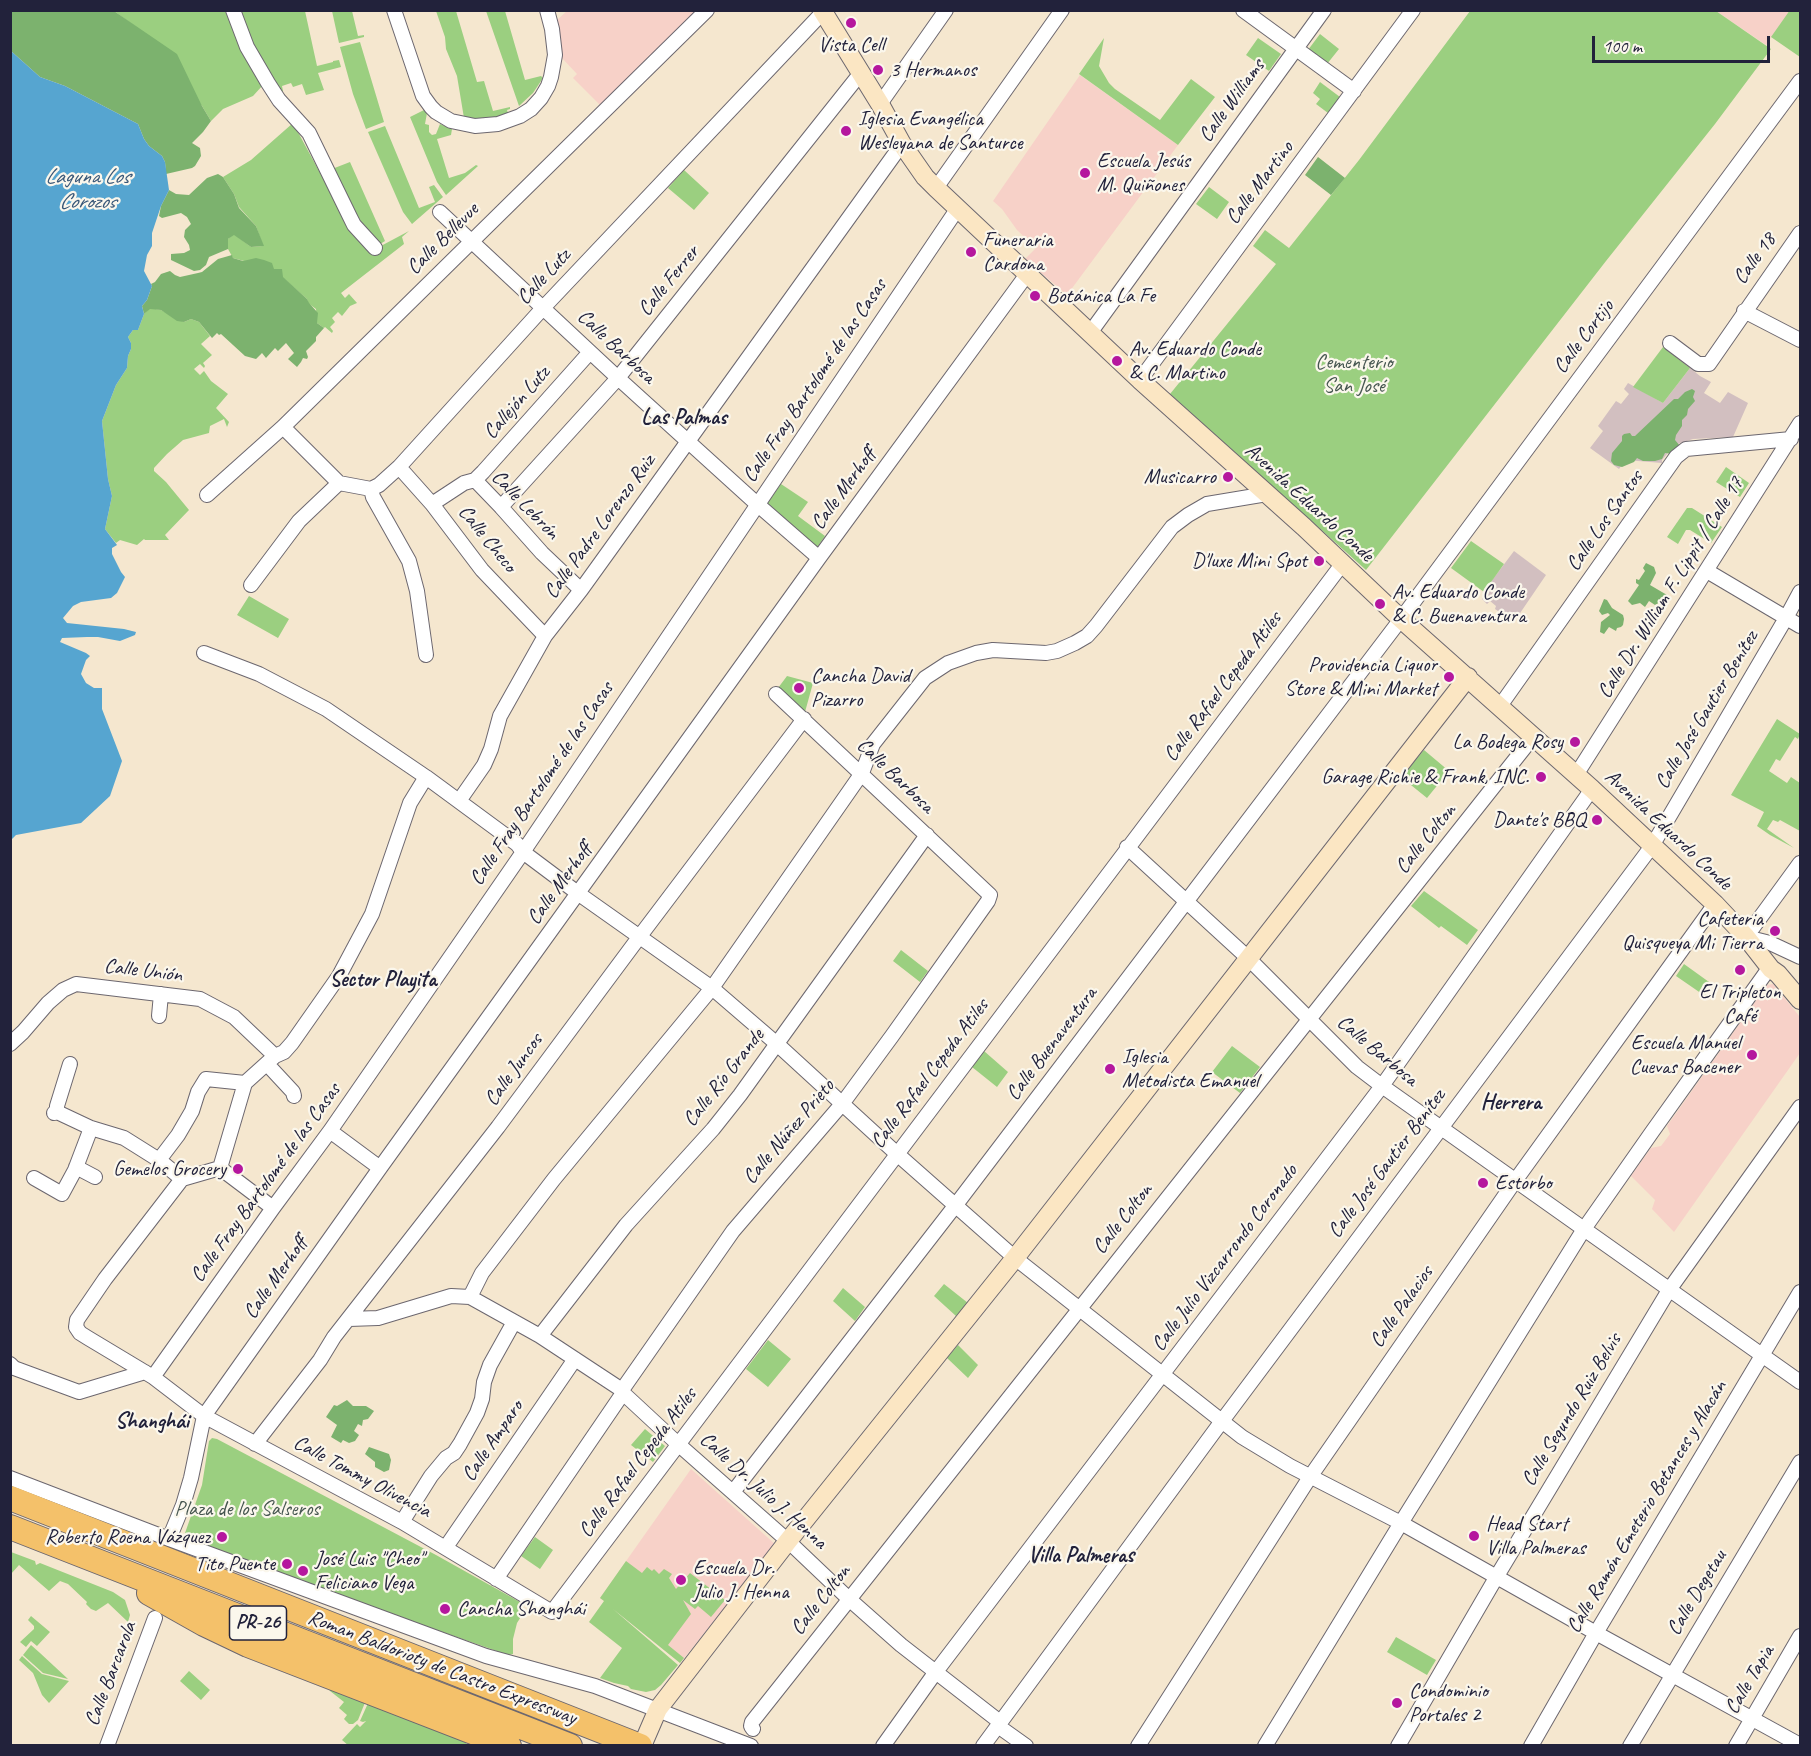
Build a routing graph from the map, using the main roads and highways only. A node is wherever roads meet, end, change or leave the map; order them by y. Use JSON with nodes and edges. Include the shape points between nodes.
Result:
{"nodes":[{"id":1,"x":10,"y":1498,"type":"edge"},
{"id":2,"x":10,"y":1527,"type":"edge"},
{"id":3,"x":79,"y":1553,"type":"junction"},
{"id":4,"x":509,"y":1746,"type":"edge"},
{"id":5,"x":570,"y":1746,"type":"edge"},
{"id":6,"x":641,"y":1746,"type":"edge"}],
"edges":[{"from":1,"to":6,"type":"highway","name":"Roman Baldorioty de Castro Expressway","number":"PR-26"},
{"from":2,"to":3,"type":"highway","name":"Roman Baldorioty de Castro Expressway","number":"PR-26"},
{"from":3,"to":4,"type":"highway","via":[[248,1645]]},
{"from":3,"to":5,"type":"highway","name":"Roman Baldorioty de Castro Expressway","number":"PR-26"}]}
